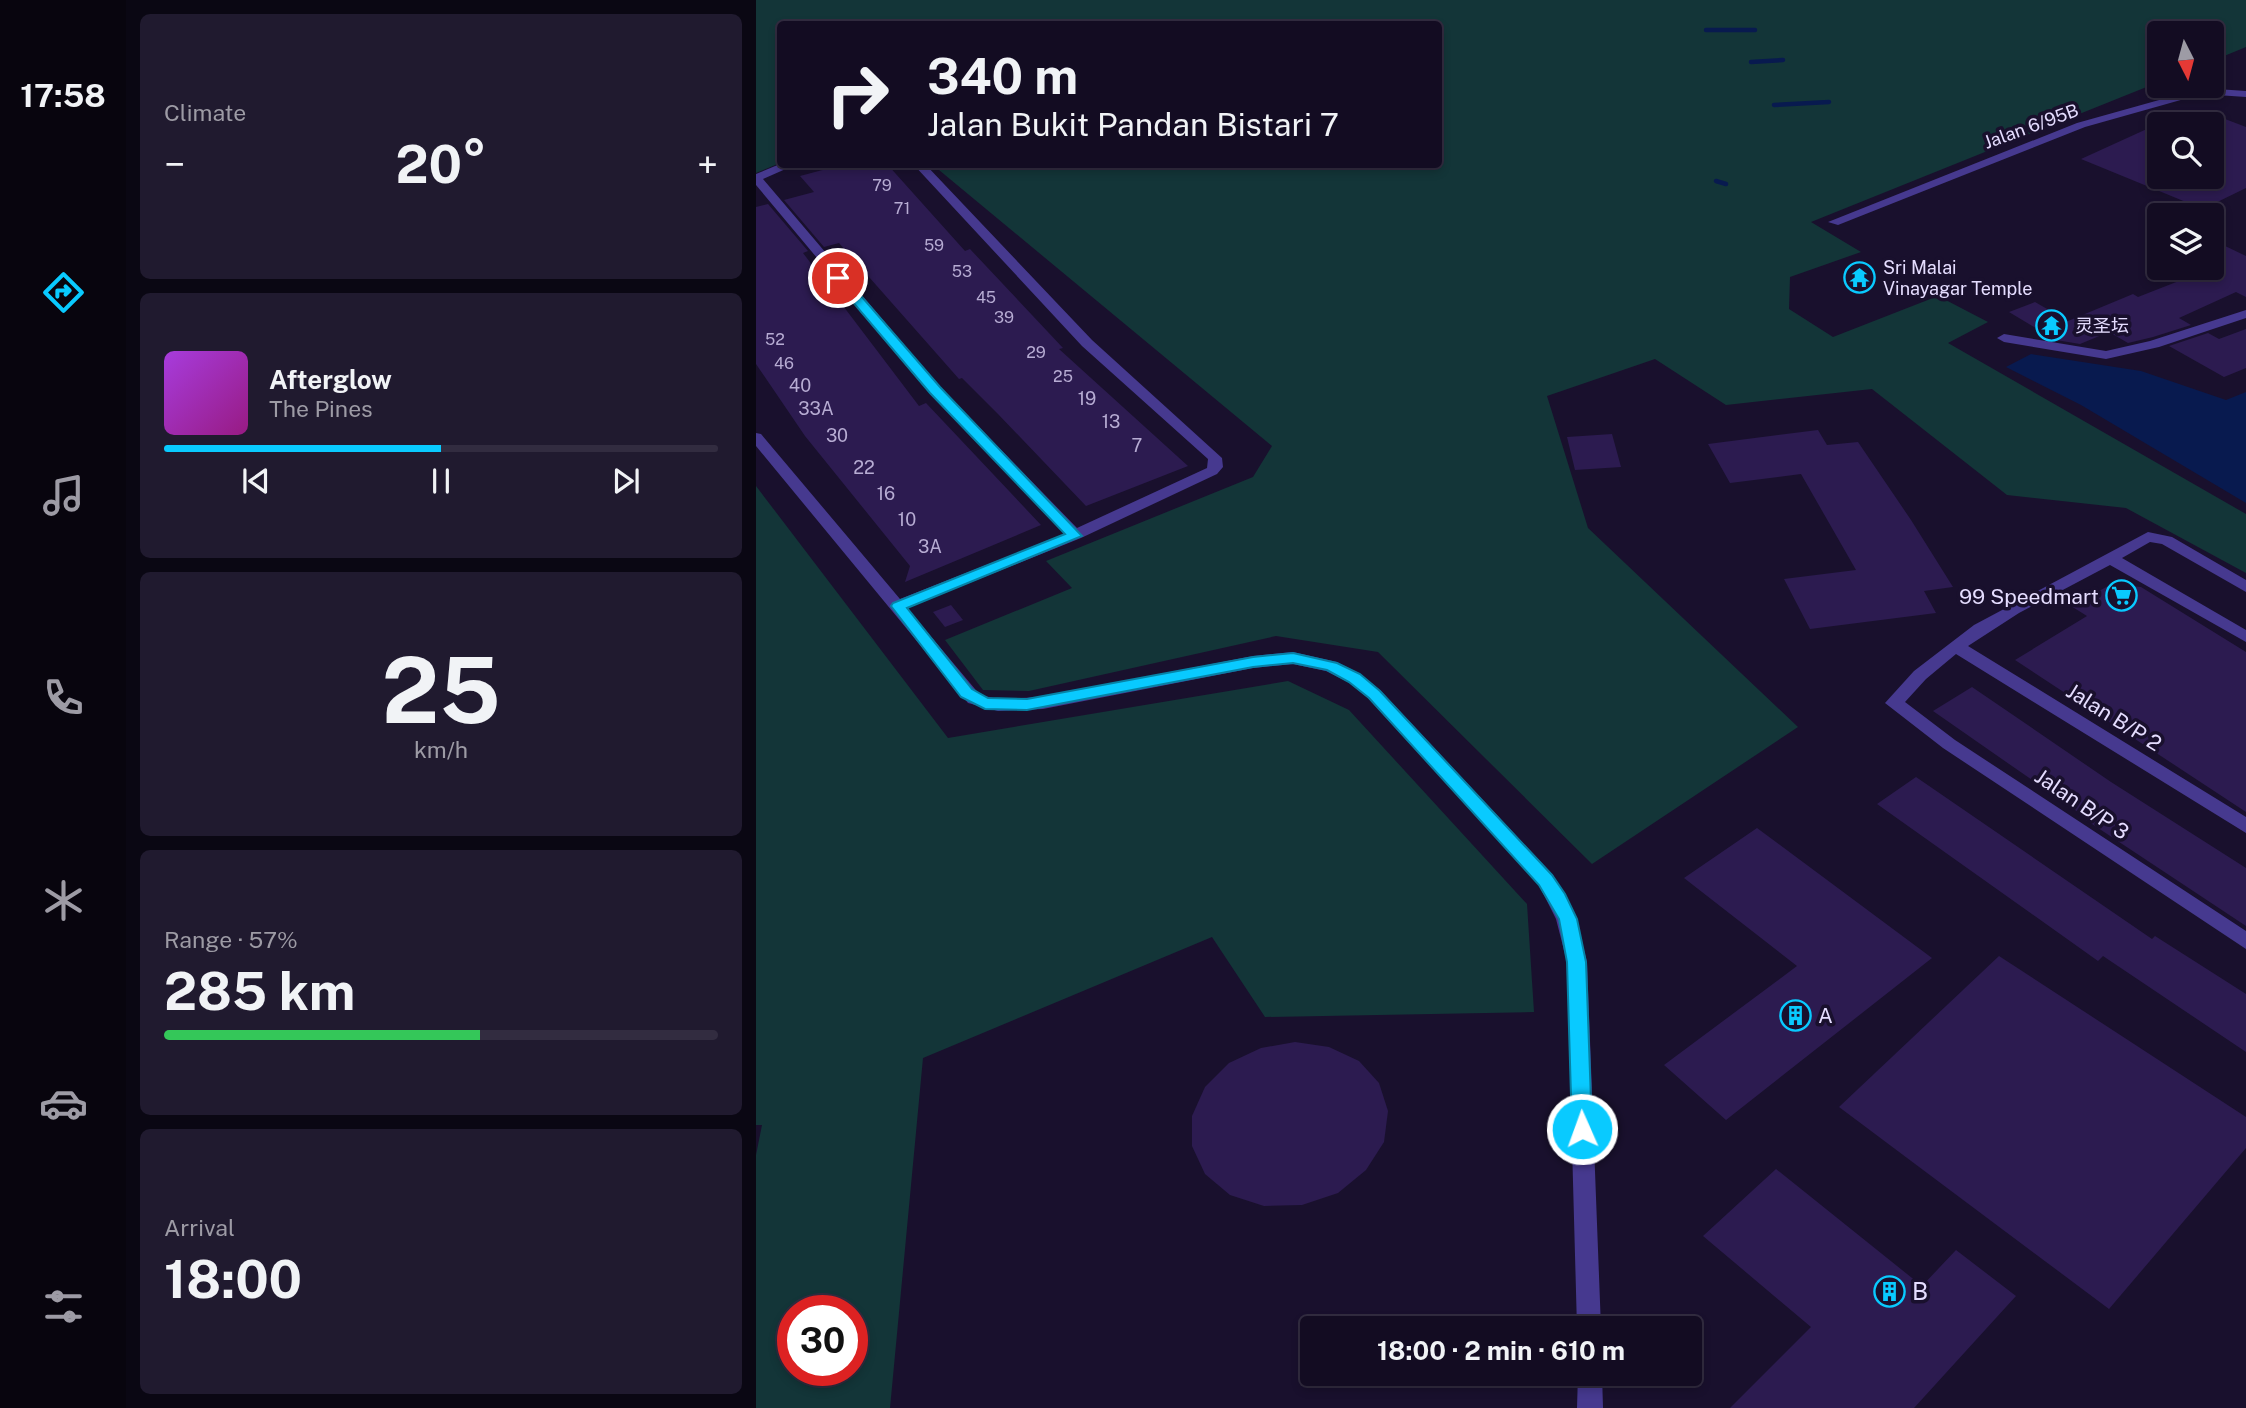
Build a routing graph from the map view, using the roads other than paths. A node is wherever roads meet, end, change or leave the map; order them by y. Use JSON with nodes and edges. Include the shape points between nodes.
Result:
{"nodes":[{"id":1,"x":2246,"y":94,"type":"edge"},
{"id":2,"x":782,"y":168,"type":"edge"},
{"id":3,"x":922,"y":168,"type":"edge"},
{"id":4,"x":756,"y":178,"type":"edge"},
{"id":5,"x":1834,"y":222,"type":"dead end"},
{"id":6,"x":2246,"y":314,"type":"edge"},
{"id":7,"x":2004,"y":338,"type":"dead end"},
{"id":8,"x":756,"y":437,"type":"edge"},
{"id":9,"x":1075,"y":536,"type":"junction"},
{"id":10,"x":2112,"y":559,"type":"junction"},
{"id":11,"x":2246,"y":587,"type":"edge"},
{"id":12,"x":898,"y":606,"type":"junction"},
{"id":13,"x":2246,"y":636,"type":"edge"},
{"id":14,"x":1958,"y":647,"type":"junction"},
{"id":15,"x":2246,"y":826,"type":"edge"},
{"id":16,"x":2246,"y":941,"type":"edge"},
{"id":17,"x":1589,"y":1316,"type":"edge"},
{"id":18,"x":1590,"y":1386,"type":"edge"},
{"id":19,"x":1590,"y":1408,"type":"edge"}],
"edges":[{"from":1,"to":5,"type":"street","name":"Jalan 6/95B","via":[[2202,91],[2081,125]]},
{"from":2,"to":4,"type":"street"},
{"from":3,"to":9,"type":"street","via":[[1087,343],[1215,458],[1212,471]]},
{"from":4,"to":9,"type":"street","via":[[935,390]]},
{"from":6,"to":7,"type":"street","via":[[2106,355]]},
{"from":8,"to":12,"type":"street"},
{"from":9,"to":12,"type":"street"},
{"from":10,"to":11,"type":"street","via":[[2148,537],[2166,540]]},
{"from":10,"to":13,"type":"street"},
{"from":10,"to":14,"type":"street","via":[[2020,604]]},
{"from":12,"to":17,"type":"street","via":[[967,693],[985,704],[1043,703],[1293,658],[1331,666],[1374,694],[1546,880],[1568,919],[1577,962]]},
{"from":14,"to":15,"type":"street","name":"Jalan B/P 2"},
{"from":14,"to":16,"type":"street","name":"Jalan B/P 3","via":[[1912,680],[1894,703]]},
{"from":18,"to":19,"type":"street"}]}
